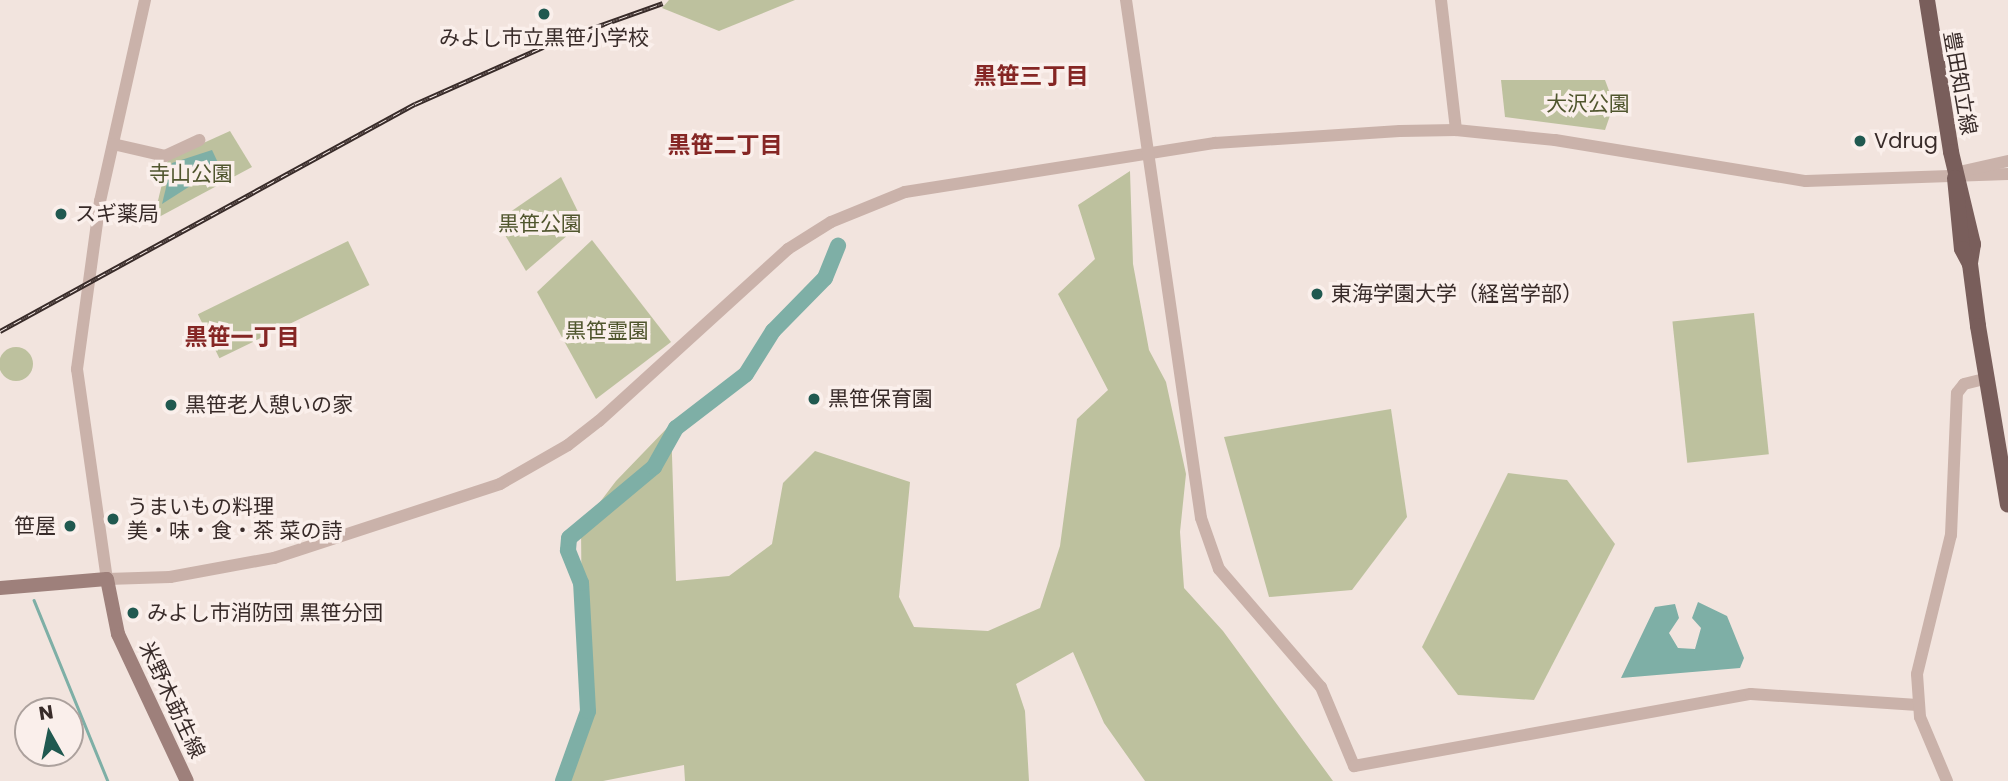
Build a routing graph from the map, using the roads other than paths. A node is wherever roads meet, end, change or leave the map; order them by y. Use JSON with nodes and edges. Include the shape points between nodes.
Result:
{"nodes":[{"id":1,"x":145,"y":0,"type":"edge"},
{"id":2,"x":1126,"y":0,"type":"edge"},
{"id":3,"x":1440,"y":0,"type":"edge"},
{"id":4,"x":1927,"y":0,"type":"edge"},
{"id":5,"x":1456,"y":130,"type":"junction"},
{"id":6,"x":200,"y":140,"type":"dead end"},
{"id":7,"x":113,"y":144,"type":"junction"},
{"id":8,"x":1149,"y":156,"type":"junction"},
{"id":9,"x":2008,"y":161,"type":"edge"},
{"id":10,"x":1956,"y":174,"type":"junction"},
{"id":11,"x":2008,"y":174,"type":"edge"},
{"id":12,"x":1988,"y":378,"type":"junction"},
{"id":13,"x":2008,"y":505,"type":"edge"},
{"id":14,"x":107,"y":579,"type":"junction"},
{"id":15,"x":0,"y":588,"type":"edge"},
{"id":16,"x":1918,"y":705,"type":"junction"},
{"id":17,"x":187,"y":781,"type":"edge"},
{"id":18,"x":1947,"y":781,"type":"edge"}],
"edges":[{"from":1,"to":7,"type":"street"},
{"from":2,"to":8,"type":"street"},
{"from":3,"to":5,"type":"street"},
{"from":4,"to":10,"type":"main road","name":"豊田知立線"},
{"from":5,"to":8,"type":"street","via":[[1215,143]]},
{"from":5,"to":10,"type":"street","via":[[1602,146],[1732,172],[1806,181]]},
{"from":6,"to":7,"type":"street","via":[[165,156]]},
{"from":7,"to":14,"type":"street","via":[[100,201],[77,380]]},
{"from":8,"to":14,"type":"street","via":[[905,192],[831,222],[788,249],[568,445],[482,492],[274,558],[170,576]]},
{"from":8,"to":16,"type":"street","via":[[1201,518],[1210,548],[1219,569],[1246,603],[1321,687],[1354,766],[1751,694]]},
{"from":9,"to":10,"type":"street","via":[[1985,163]]},
{"from":10,"to":11,"type":"street"},
{"from":10,"to":12,"type":"main road","name":"豊田知立線","via":[[1954,201],[1962,249],[1970,264]]},
{"from":12,"to":13,"type":"main road","name":"豊田知立線"},
{"from":12,"to":16,"type":"street","via":[[1964,383],[1957,393],[1951,535],[1919,661]]},
{"from":14,"to":15,"type":"main road"},
{"from":14,"to":17,"type":"main road","name":"米野木莇生線","via":[[118,634]]},
{"from":16,"to":18,"type":"street"}]}
